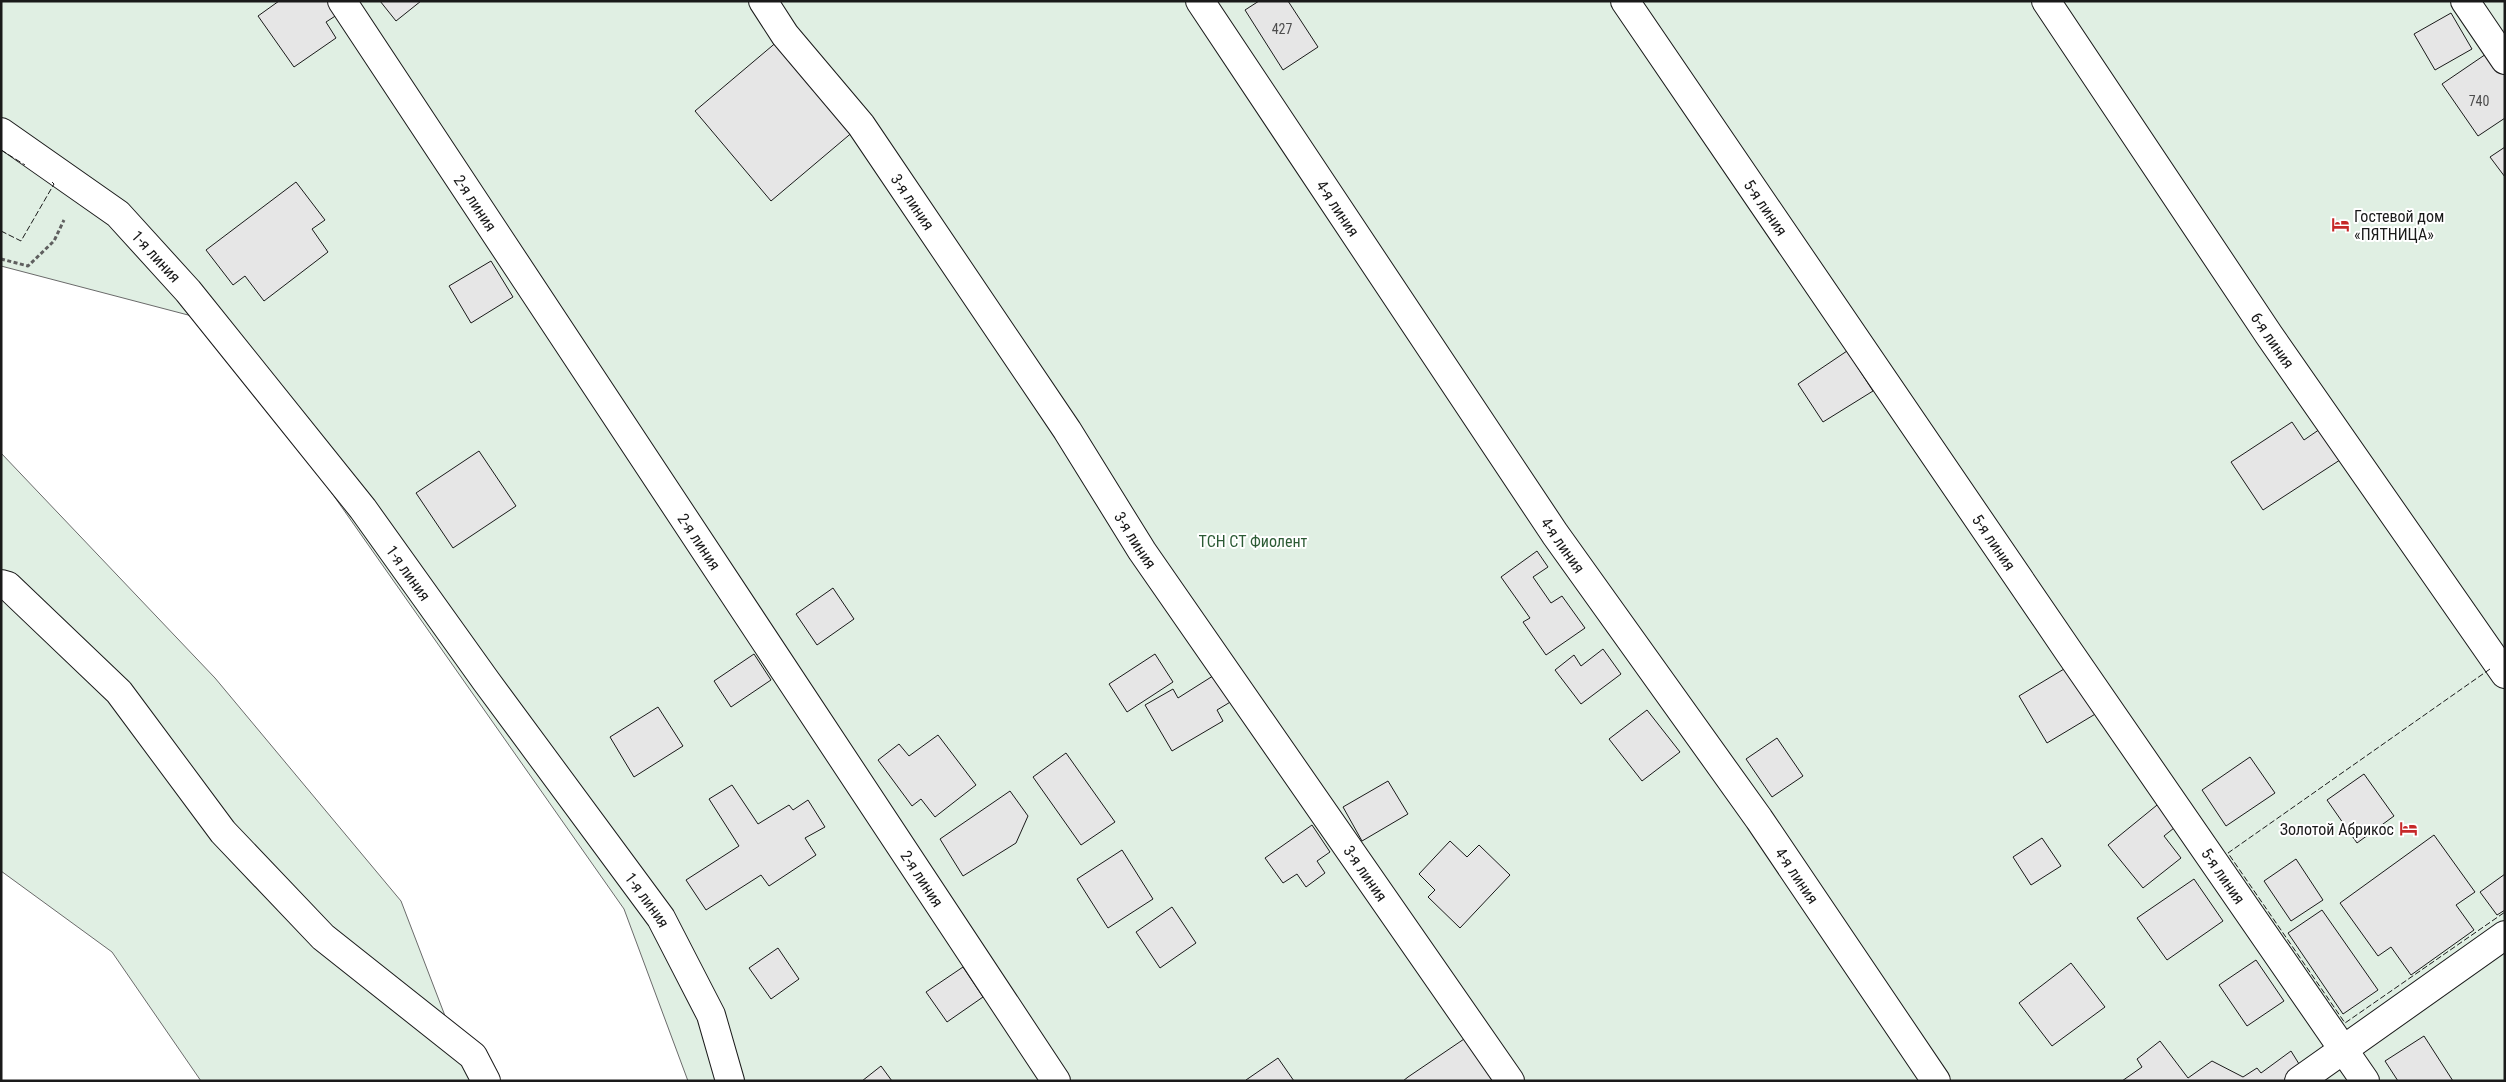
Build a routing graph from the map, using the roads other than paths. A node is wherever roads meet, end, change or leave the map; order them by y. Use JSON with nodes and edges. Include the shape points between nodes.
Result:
{"nodes":[{"id":1,"x":342,"y":1,"type":"edge"},
{"id":2,"x":762,"y":1,"type":"edge"},
{"id":3,"x":1200,"y":1,"type":"edge"},
{"id":4,"x":1625,"y":1,"type":"edge"},
{"id":5,"x":2046,"y":1,"type":"edge"},
{"id":6,"x":2465,"y":1,"type":"edge"},
{"id":7,"x":2505,"y":60,"type":"edge"},
{"id":8,"x":1,"y":132,"type":"edge"},
{"id":9,"x":1,"y":584,"type":"edge"},
{"id":10,"x":2505,"y":674,"type":"edge"},
{"id":11,"x":2505,"y":935,"type":"edge"},
{"id":12,"x":2345,"y":1049,"type":"junction"},
{"id":13,"x":486,"y":1081,"type":"edge"},
{"id":14,"x":730,"y":1081,"type":"edge"},
{"id":15,"x":1056,"y":1081,"type":"edge"},
{"id":16,"x":1510,"y":1081,"type":"edge"},
{"id":17,"x":1936,"y":1081,"type":"edge"},
{"id":18,"x":2299,"y":1081,"type":"edge"},
{"id":19,"x":2365,"y":1081,"type":"edge"}],
"edges":[{"from":1,"to":15,"type":"street","name":"2-я линия"},
{"from":2,"to":16,"type":"street","name":"3-я линия","via":[[785,35],[867,134],[1067,430],[1142,551]]},
{"from":3,"to":17,"type":"street","name":"4-я линия","via":[[1555,534],[1759,819]]},
{"from":4,"to":12,"type":"street","name":"5-я линия","via":[[2069,652]]},
{"from":5,"to":10,"type":"street","name":"6-я линия","via":[[2269,335]]},
{"from":6,"to":7,"type":"street"},
{"from":8,"to":14,"type":"street","name":"1-я линия","via":[[118,214],[188,291],[363,509],[661,918],[711,1015]]},
{"from":9,"to":13,"type":"street","via":[[8,586],[119,692],[223,832],[323,937],[472,1056]]},
{"from":11,"to":12,"type":"street"},
{"from":12,"to":18,"type":"street"},
{"from":12,"to":19,"type":"street","name":"5-я линия"}]}
